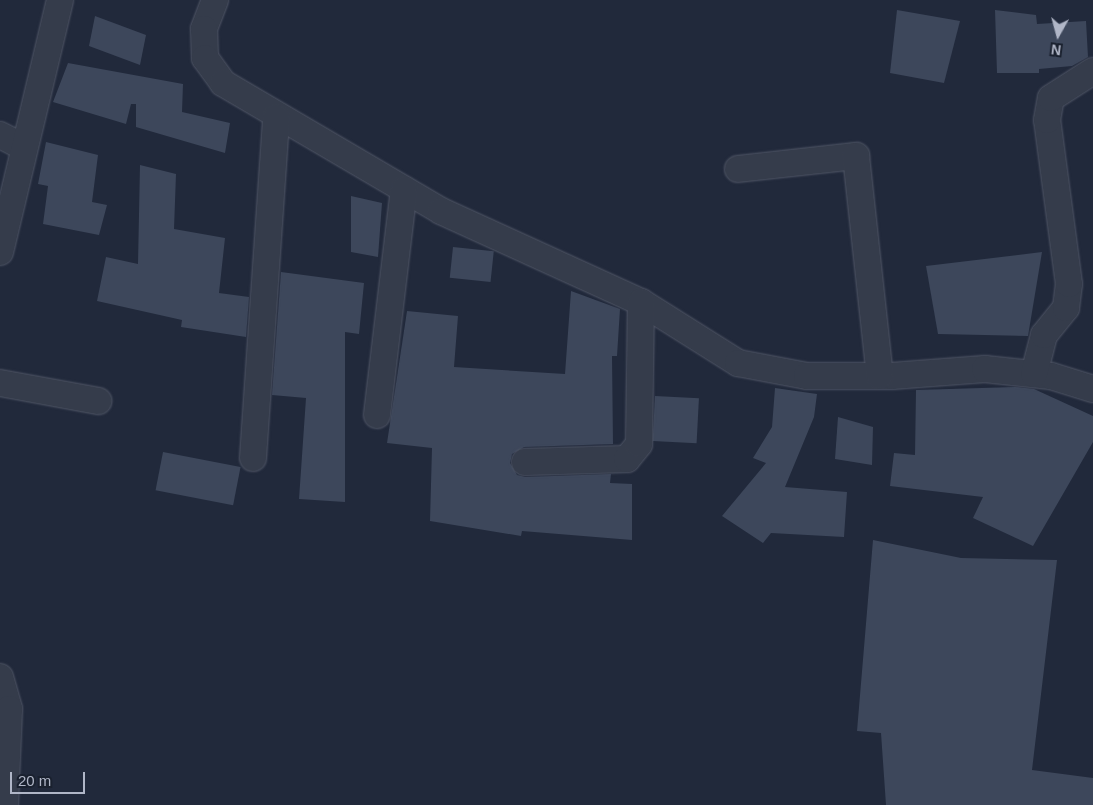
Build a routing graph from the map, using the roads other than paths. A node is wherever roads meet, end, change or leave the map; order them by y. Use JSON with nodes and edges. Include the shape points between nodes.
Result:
{"nodes":[{"id":1,"x":60,"y":0,"type":"edge"},
{"id":2,"x":215,"y":0,"type":"edge"},
{"id":3,"x":1093,"y":71,"type":"edge"},
{"id":4,"x":276,"y":118,"type":"junction"},
{"id":5,"x":0,"y":135,"type":"edge"},
{"id":6,"x":24,"y":147,"type":"junction"},
{"id":7,"x":738,"y":169,"type":"dead end"},
{"id":8,"x":404,"y":190,"type":"junction"},
{"id":9,"x":0,"y":252,"type":"edge"},
{"id":10,"x":641,"y":302,"type":"junction"},
{"id":11,"x":1034,"y":374,"type":"junction"},
{"id":12,"x":880,"y":376,"type":"junction"},
{"id":13,"x":0,"y":383,"type":"edge"},
{"id":14,"x":1093,"y":389,"type":"edge"},
{"id":15,"x":98,"y":400,"type":"dead end"},
{"id":16,"x":377,"y":416,"type":"dead end"},
{"id":17,"x":253,"y":458,"type":"dead end"},
{"id":18,"x":525,"y":462,"type":"dead end"},
{"id":19,"x":0,"y":677,"type":"edge"},
{"id":20,"x":4,"y":710,"type":"edge"},
{"id":21,"x":4,"y":795,"type":"edge"}],
"edges":[{"from":1,"to":6,"type":"street"},
{"from":2,"to":4,"type":"street","via":[[204,29],[206,58],[223,84]]},
{"from":3,"to":11,"type":"street","via":[[1050,98],[1046,120],[1069,284],[1066,308],[1044,334]]},
{"from":4,"to":8,"type":"street"},
{"from":4,"to":17,"type":"street"},
{"from":5,"to":6,"type":"street"},
{"from":6,"to":9,"type":"street"},
{"from":7,"to":12,"type":"street","via":[[856,156]]},
{"from":8,"to":10,"type":"street"},
{"from":8,"to":16,"type":"street"},
{"from":10,"to":12,"type":"street","via":[[738,363],[807,376]]},
{"from":10,"to":18,"type":"street","via":[[639,444],[627,459]]},
{"from":11,"to":12,"type":"street","via":[[985,369]]},
{"from":11,"to":14,"type":"street"},
{"from":13,"to":15,"type":"street"},
{"from":19,"to":20,"type":"street"},
{"from":20,"to":21,"type":"street"}]}
